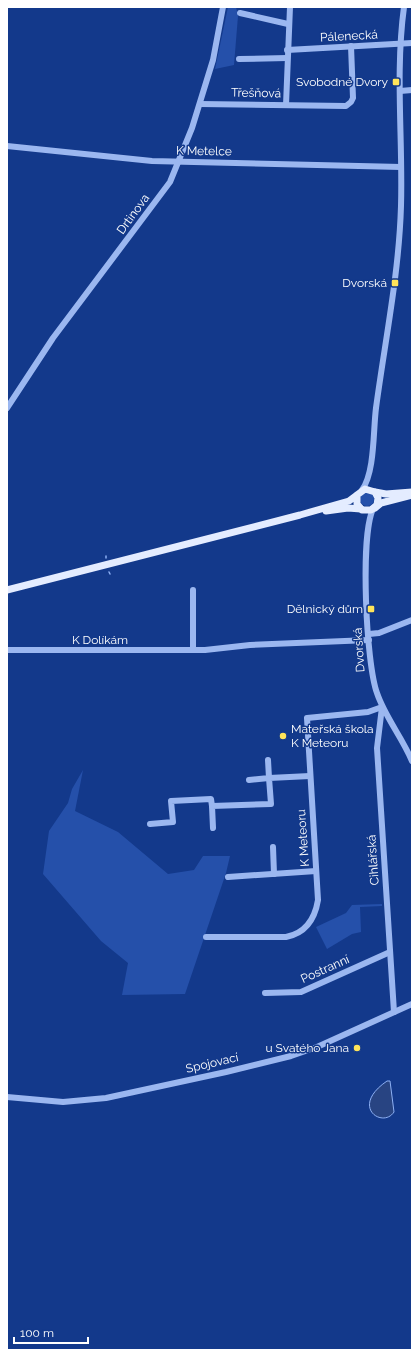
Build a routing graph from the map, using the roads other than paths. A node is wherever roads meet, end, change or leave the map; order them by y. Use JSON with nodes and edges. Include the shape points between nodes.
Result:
{"nodes":[{"id":1,"x":223,"y":7,"type":"edge"},
{"id":2,"x":290,"y":7,"type":"edge"},
{"id":3,"x":404,"y":7,"type":"edge"},
{"id":4,"x":240,"y":13,"type":"dead end"},
{"id":5,"x":288,"y":24,"type":"junction"},
{"id":6,"x":400,"y":43,"type":"junction"},
{"id":7,"x":412,"y":43,"type":"edge"},
{"id":8,"x":352,"y":46,"type":"junction"},
{"id":9,"x":287,"y":50,"type":"junction"},
{"id":10,"x":287,"y":58,"type":"junction"},
{"id":11,"x":239,"y":59,"type":"dead end"},
{"id":12,"x":412,"y":90,"type":"edge"},
{"id":13,"x":400,"y":91,"type":"junction"},
{"id":14,"x":200,"y":104,"type":"junction"},
{"id":15,"x":286,"y":104,"type":"junction"},
{"id":16,"x":7,"y":146,"type":"edge"},
{"id":17,"x":179,"y":162,"type":"junction"},
{"id":18,"x":401,"y":167,"type":"junction"},
{"id":19,"x":7,"y":408,"type":"edge"},
{"id":20,"x":370,"y":473,"type":"junction"},
{"id":21,"x":360,"y":492,"type":"junction"},
{"id":22,"x":374,"y":492,"type":"junction"},
{"id":23,"x":412,"y":492,"type":"edge"},
{"id":24,"x":412,"y":495,"type":"edge"},
{"id":25,"x":374,"y":508,"type":"junction"},
{"id":26,"x":361,"y":509,"type":"junction"},
{"id":27,"x":300,"y":515,"type":"junction"},
{"id":28,"x":367,"y":528,"type":"junction"},
{"id":29,"x":7,"y":590,"type":"edge"},
{"id":30,"x":193,"y":590,"type":"dead end"},
{"id":31,"x":412,"y":620,"type":"edge"},
{"id":32,"x":369,"y":637,"type":"junction"},
{"id":33,"x":7,"y":650,"type":"edge"},
{"id":34,"x":193,"y":650,"type":"junction"},
{"id":35,"x":382,"y":707,"type":"junction"},
{"id":36,"x":268,"y":760,"type":"dead end"},
{"id":37,"x":412,"y":761,"type":"edge"},
{"id":38,"x":310,"y":776,"type":"junction"},
{"id":39,"x":270,"y":778,"type":"junction"},
{"id":40,"x":249,"y":780,"type":"dead end"},
{"id":41,"x":212,"y":806,"type":"junction"},
{"id":42,"x":150,"y":824,"type":"dead end"},
{"id":43,"x":213,"y":828,"type":"dead end"},
{"id":44,"x":273,"y":847,"type":"dead end"},
{"id":45,"x":316,"y":871,"type":"junction"},
{"id":46,"x":274,"y":874,"type":"junction"},
{"id":47,"x":228,"y":877,"type":"dead end"},
{"id":48,"x":206,"y":937,"type":"dead end"},
{"id":49,"x":390,"y":952,"type":"junction"},
{"id":50,"x":265,"y":993,"type":"dead end"},
{"id":51,"x":412,"y":1004,"type":"edge"},
{"id":52,"x":394,"y":1012,"type":"junction"},
{"id":53,"x":7,"y":1097,"type":"edge"}],
"edges":[{"from":1,"to":14,"type":"street","name":"Drtinova","via":[[213,60]]},
{"from":2,"to":5,"type":"street"},
{"from":3,"to":6,"type":"street","name":"Dvorská"},
{"from":4,"to":5,"type":"street"},
{"from":5,"to":9,"type":"street"},
{"from":6,"to":7,"type":"street","name":"Pálenecká"},
{"from":6,"to":8,"type":"street","name":"Pálenecká"},
{"from":6,"to":13,"type":"street","name":"Dvorská"},
{"from":8,"to":9,"type":"street","name":"Pálenecká"},
{"from":8,"to":15,"type":"street","name":"Třešňová","via":[[353,98],[349,104]]},
{"from":9,"to":10,"type":"street"},
{"from":10,"to":11,"type":"street"},
{"from":10,"to":15,"type":"street"},
{"from":12,"to":13,"type":"street"},
{"from":13,"to":18,"type":"street","name":"Dvorská"},
{"from":14,"to":15,"type":"street","name":"Třešňová"},
{"from":14,"to":17,"type":"street","name":"Drtinova"},
{"from":16,"to":17,"type":"street","name":"K Metelce"},
{"from":17,"to":18,"type":"street","name":"K Metelce"},
{"from":17,"to":19,"type":"street","name":"Drtinova","via":[[170,182],[53,338]]},
{"from":18,"to":20,"type":"street","name":"Dvorská","via":[[399,238],[374,423]]},
{"from":20,"to":21,"type":"street","name":"Dvorská"},
{"from":20,"to":22,"type":"street","name":"Dvorská"},
{"from":21,"to":22,"type":"main road","via":[[368,489]]},
{"from":21,"to":26,"type":"main road","name":"Dvorská","via":[[357,504]]},
{"from":21,"to":27,"type":"main road","via":[[348,501]]},
{"from":22,"to":23,"type":"main road"},
{"from":22,"to":25,"type":"main road","name":"Dvorská","via":[[378,498]]},
{"from":24,"to":25,"type":"main road","via":[[381,503]]},
{"from":25,"to":26,"type":"main road"},
{"from":25,"to":28,"type":"street","name":"Dvorská"},
{"from":26,"to":27,"type":"main road","via":[[348,508]]},
{"from":26,"to":28,"type":"street","name":"Dvorská"},
{"from":27,"to":29,"type":"main road"},
{"from":28,"to":32,"type":"street","name":"Dvorská"},
{"from":30,"to":34,"type":"street"},
{"from":31,"to":32,"type":"street","name":"K Dolíkám"},
{"from":32,"to":34,"type":"street","name":"K Dolíkám"},
{"from":32,"to":35,"type":"street","name":"Dvorská","via":[[372,672]]},
{"from":33,"to":34,"type":"street","name":"K Dolíkám"},
{"from":35,"to":37,"type":"street","name":"Dvorská","via":[[406,746]]},
{"from":35,"to":38,"type":"street","name":"K Meteoru","via":[[368,712],[307,718]]},
{"from":35,"to":49,"type":"street","name":"Cihlářská","via":[[377,748]]},
{"from":36,"to":39,"type":"street"},
{"from":38,"to":39,"type":"street"},
{"from":38,"to":45,"type":"street","name":"K Meteoru"},
{"from":39,"to":40,"type":"street"},
{"from":39,"to":41,"type":"street","via":[[271,804]]},
{"from":41,"to":42,"type":"street","via":[[211,799],[169,799],[173,822]]},
{"from":41,"to":43,"type":"street"},
{"from":44,"to":46,"type":"street"},
{"from":45,"to":46,"type":"street"},
{"from":45,"to":48,"type":"street","name":"K Meteoru","via":[[316,911],[308,926],[298,933],[281,937]]},
{"from":46,"to":47,"type":"street"},
{"from":49,"to":50,"type":"street","name":"Postranní","via":[[301,992]]},
{"from":49,"to":52,"type":"street","name":"Cihlářská"},
{"from":51,"to":52,"type":"street","name":"Spojovací"},
{"from":52,"to":53,"type":"street","name":"Spojovací","via":[[318,1047],[291,1056],[106,1098],[63,1102]]}]}
